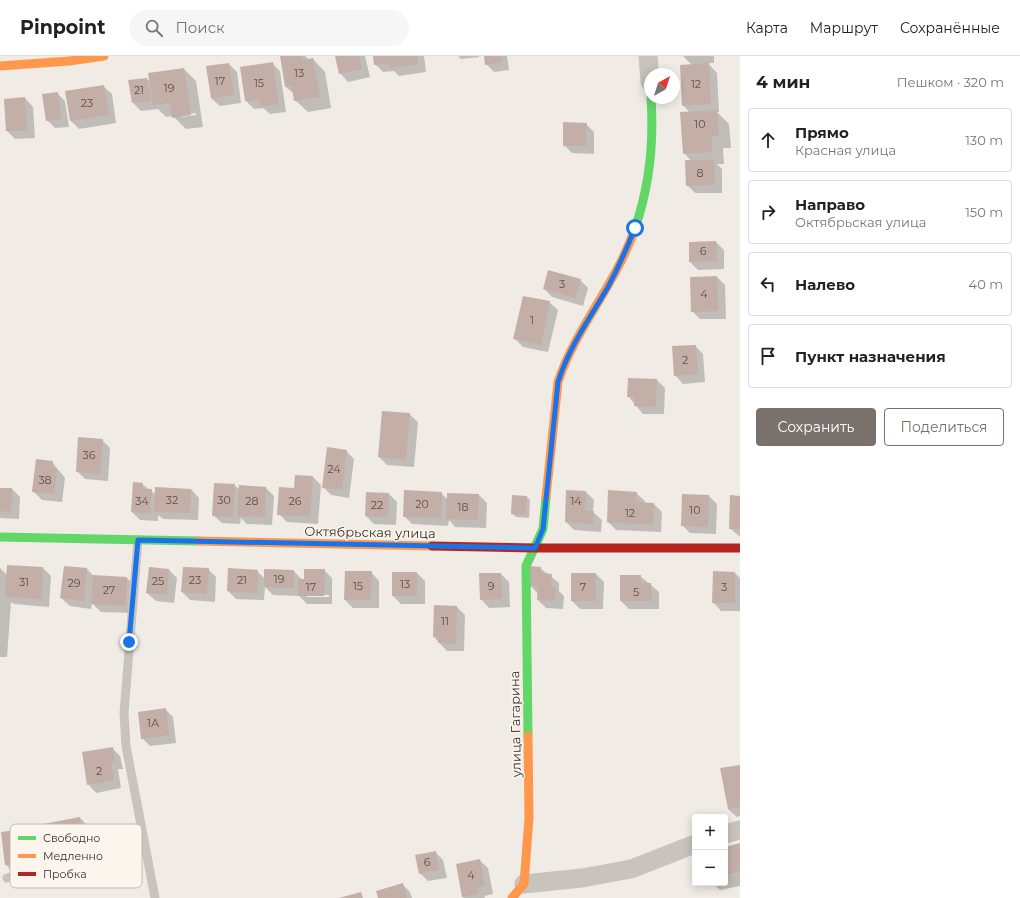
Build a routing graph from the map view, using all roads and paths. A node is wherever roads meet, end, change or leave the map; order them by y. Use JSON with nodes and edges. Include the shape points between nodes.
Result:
{"nodes":[{"id":1,"x":104,"y":56,"type":"edge"},
{"id":2,"x":648,"y":56,"type":"edge"},
{"id":3,"x":0,"y":66,"type":"edge"},
{"id":4,"x":649,"y":68,"type":"edge"},
{"id":5,"x":652,"y":104,"type":"edge"},
{"id":6,"x":0,"y":537,"type":"edge"},
{"id":7,"x":138,"y":540,"type":"junction"},
{"id":8,"x":535,"y":548,"type":"junction"},
{"id":9,"x":740,"y":548,"type":"edge"},
{"id":10,"x":141,"y":824,"type":"edge"},
{"id":11,"x":142,"y":830,"type":"edge"},
{"id":12,"x":740,"y":830,"type":"edge"},
{"id":13,"x":728,"y":833,"type":"edge"},
{"id":14,"x":144,"y":841,"type":"joint"},
{"id":15,"x":692,"y":845,"type":"edge"},
{"id":16,"x":10,"y":877,"type":"edge"},
{"id":17,"x":7,"y":878,"type":"dead end"},
{"id":18,"x":524,"y":884,"type":"junction"},
{"id":19,"x":156,"y":898,"type":"edge"},
{"id":20,"x":512,"y":898,"type":"edge"}],
"edges":[{"from":1,"to":3,"type":"street"},
{"from":2,"to":4,"type":"street"},
{"from":5,"to":8,"type":"street","name":"улица Гагарина","via":[[654,122],[652,154],[646,193],[635,228],[608,286],[564,364],[558,382],[543,529]]},
{"from":6,"to":7,"type":"street","name":"Октябрьская улица"},
{"from":7,"to":8,"type":"street","name":"Октябрьская улица"},
{"from":7,"to":10,"type":"lane","via":[[124,713],[126,746]]},
{"from":8,"to":9,"type":"street","name":"Октябрьская улица"},
{"from":8,"to":18,"type":"street","name":"улица Гагарина","via":[[526,566],[529,818]]},
{"from":11,"to":14,"type":"lane"},
{"from":12,"to":13,"type":"street"},
{"from":14,"to":19,"type":"lane"},
{"from":15,"to":18,"type":"street","via":[[631,869],[582,878]]},
{"from":16,"to":17,"type":"lane"},
{"from":18,"to":20,"type":"street"}]}
